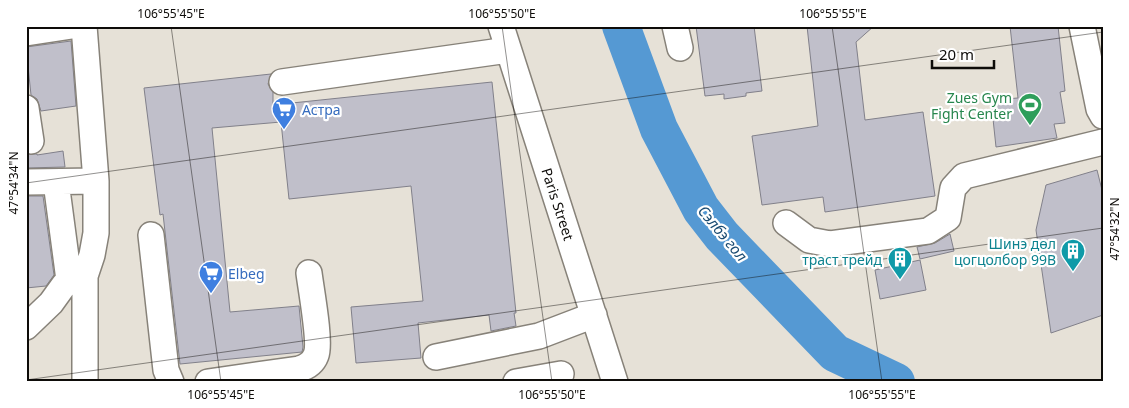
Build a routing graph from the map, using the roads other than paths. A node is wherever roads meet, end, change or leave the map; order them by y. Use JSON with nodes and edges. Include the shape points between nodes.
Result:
{"nodes":[{"id":1,"x":72,"y":26,"type":"edge"},
{"id":2,"x":84,"y":26,"type":"edge"},
{"id":3,"x":501,"y":26,"type":"edge"},
{"id":4,"x":1082,"y":26,"type":"edge"},
{"id":5,"x":26,"y":33,"type":"edge"},
{"id":6,"x":508,"y":50,"type":"junction"},
{"id":7,"x":282,"y":82,"type":"dead end"},
{"id":8,"x":26,"y":108,"type":"edge"},
{"id":9,"x":1103,"y":116,"type":"edge"},
{"id":10,"x":31,"y":141,"type":"dead end"},
{"id":11,"x":1103,"y":142,"type":"edge"},
{"id":12,"x":26,"y":182,"type":"edge"},
{"id":13,"x":56,"y":182,"type":"junction"},
{"id":14,"x":96,"y":182,"type":"junction"},
{"id":15,"x":786,"y":223,"type":"dead end"},
{"id":16,"x":151,"y":235,"type":"dead end"},
{"id":17,"x":309,"y":273,"type":"dead end"},
{"id":18,"x":77,"y":278,"type":"junction"},
{"id":19,"x":594,"y":315,"type":"junction"},
{"id":20,"x":26,"y":327,"type":"edge"},
{"id":21,"x":436,"y":357,"type":"dead end"},
{"id":22,"x":561,"y":374,"type":"dead end"},
{"id":23,"x":239,"y":380,"type":"edge"},
{"id":24,"x":85,"y":382,"type":"edge"},
{"id":25,"x":171,"y":382,"type":"edge"},
{"id":26,"x":208,"y":382,"type":"edge"},
{"id":27,"x":516,"y":382,"type":"edge"},
{"id":28,"x":615,"y":382,"type":"edge"}],
"edges":[{"from":1,"to":5,"type":"street"},
{"from":2,"to":14,"type":"street"},
{"from":3,"to":6,"type":"street","name":"Paris Street"},
{"from":4,"to":9,"type":"street"},
{"from":6,"to":7,"type":"street"},
{"from":6,"to":19,"type":"street","name":"Paris Street"},
{"from":8,"to":10,"type":"street"},
{"from":11,"to":15,"type":"street","via":[[964,176],[953,188],[948,218],[928,231],[830,244],[809,240]]},
{"from":12,"to":13,"type":"street"},
{"from":13,"to":14,"type":"street"},
{"from":13,"to":18,"type":"street"},
{"from":14,"to":18,"type":"street","via":[[96,233],[92,255]]},
{"from":16,"to":25,"type":"street","via":[[166,370]]},
{"from":17,"to":23,"type":"street","via":[[318,348],[315,358],[299,369]]},
{"from":18,"to":20,"type":"street","via":[[64,285]]},
{"from":18,"to":24,"type":"street"},
{"from":19,"to":21,"type":"street","via":[[539,336]]},
{"from":19,"to":28,"type":"street","name":"Paris Street"},
{"from":22,"to":27,"type":"street"},
{"from":23,"to":26,"type":"street"}]}
